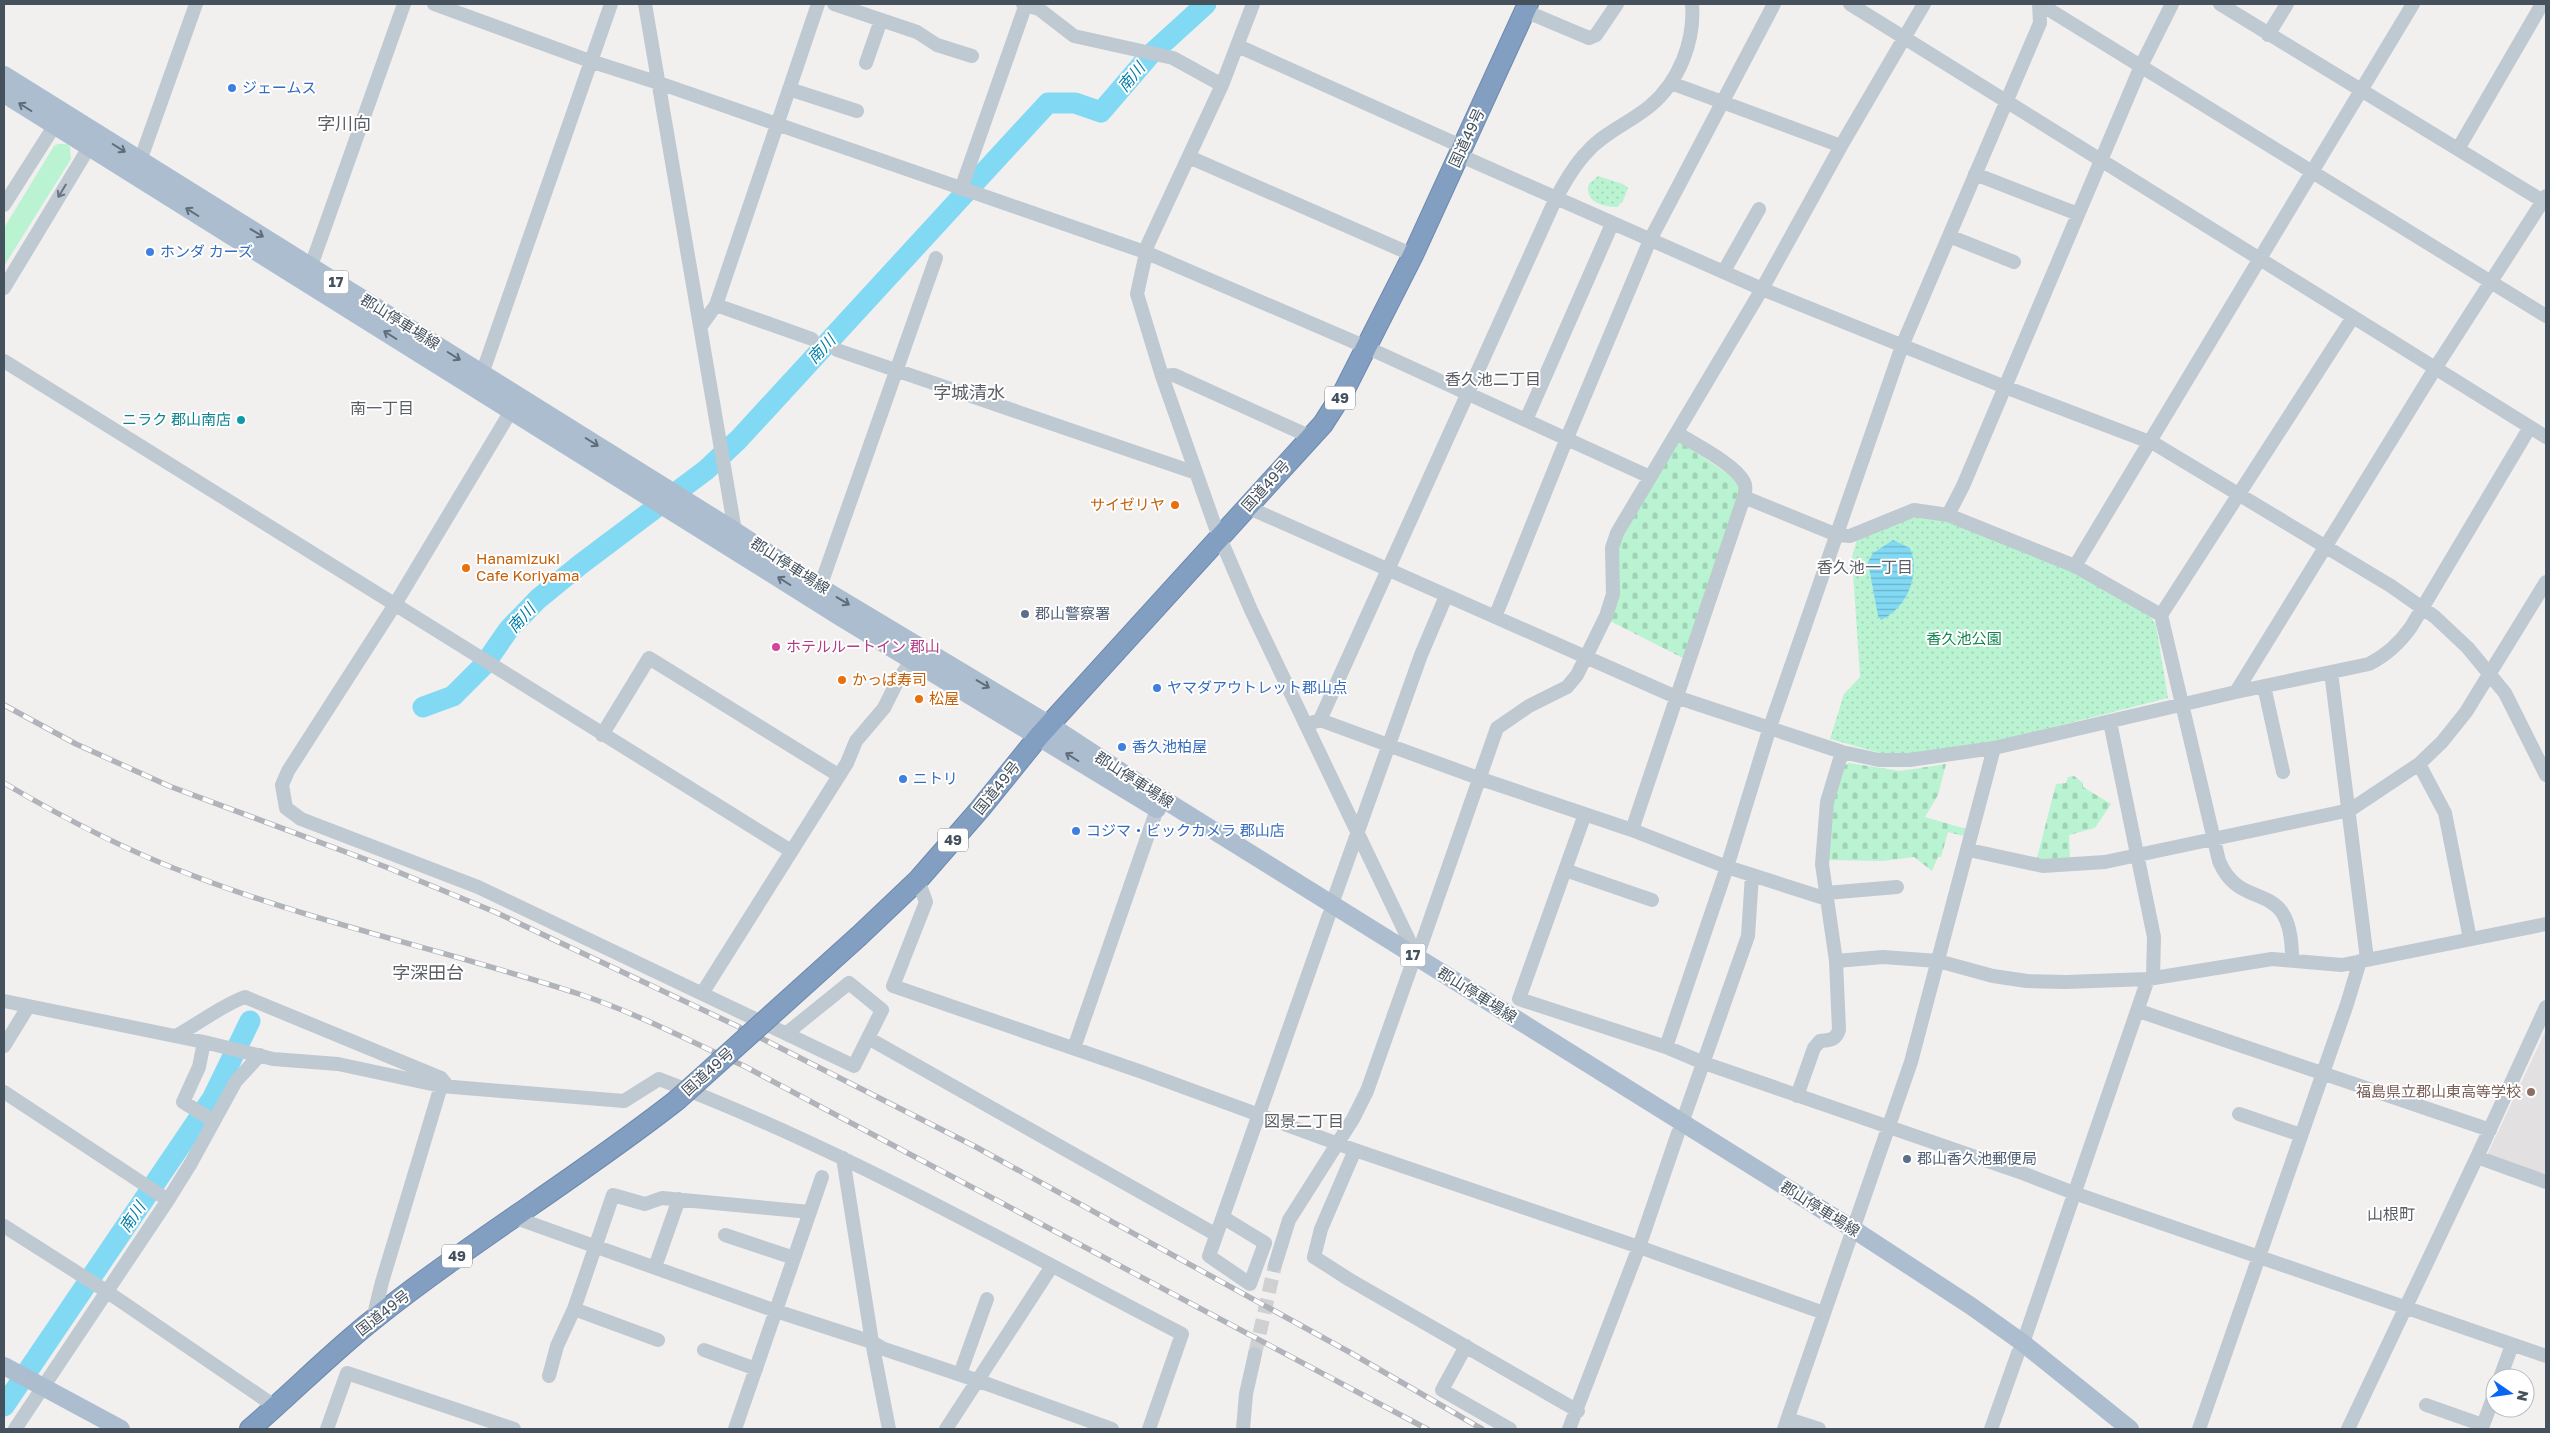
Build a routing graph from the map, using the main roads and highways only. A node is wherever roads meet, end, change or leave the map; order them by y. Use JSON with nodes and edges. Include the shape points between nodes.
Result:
{"nodes":[{"id":1,"x":1526,"y":7,"type":"edge"},
{"id":2,"x":4,"y":75,"type":"edge"},
{"id":3,"x":4,"y":94,"type":"edge"},
{"id":4,"x":59,"y":119,"type":"junction"},
{"id":5,"x":92,"y":141,"type":"junction"},
{"id":6,"x":678,"y":506,"type":"junction"},
{"id":7,"x":731,"y":538,"type":"junction"},
{"id":8,"x":1045,"y":730,"type":"junction"},
{"id":9,"x":2021,"y":1348,"type":"junction"},
{"id":10,"x":8,"y":1368,"type":"edge"},
{"id":11,"x":121,"y":1429,"type":"edge"},
{"id":12,"x":250,"y":1429,"type":"edge"},
{"id":13,"x":2111,"y":1429,"type":"edge"},
{"id":14,"x":2130,"y":1429,"type":"edge"}],
"edges":[{"from":1,"to":8,"type":"highway","name":"国道49号","number":"49","via":[[1413,255],[1337,402],[1312,437]]},
{"from":2,"to":4,"type":"main road","name":"郡山停車場線","number":"17"},
{"from":4,"to":3,"type":"main road","name":"郡山停車場線","number":"17","one_way":true},
{"from":4,"to":5,"type":"main road","name":"郡山停車場線","number":"17"},
{"from":6,"to":5,"type":"main road","name":"郡山停車場線","number":"17","one_way":true,"via":[[654,500],[511,412]]},
{"from":5,"to":6,"type":"main road","name":"郡山停車場線","number":"17","one_way":true,"via":[[140,161],[311,266],[668,490]]},
{"from":6,"to":7,"type":"main road","name":"郡山停車場線","number":"17"},
{"from":7,"to":8,"type":"main road","name":"郡山停車場線","number":"17","one_way":true,"via":[[820,587]]},
{"from":8,"to":7,"type":"main road","name":"郡山停車場線","number":"17","one_way":true,"via":[[912,660]]},
{"from":8,"to":9,"type":"main road","name":"郡山停車場線","number":"17","via":[[1680,1128],[1971,1306]]},
{"from":8,"to":12,"type":"highway","name":"国道49号","number":"49","bridge":true,"via":[[918,880],[677,1100],[629,1138],[513,1217],[374,1319]]},
{"from":9,"to":13,"type":"main road","name":"郡山停車場線","number":"17"},
{"from":9,"to":14,"type":"main road","name":"郡山停車場線","number":"17"},
{"from":10,"to":11,"type":"main road"}]}
